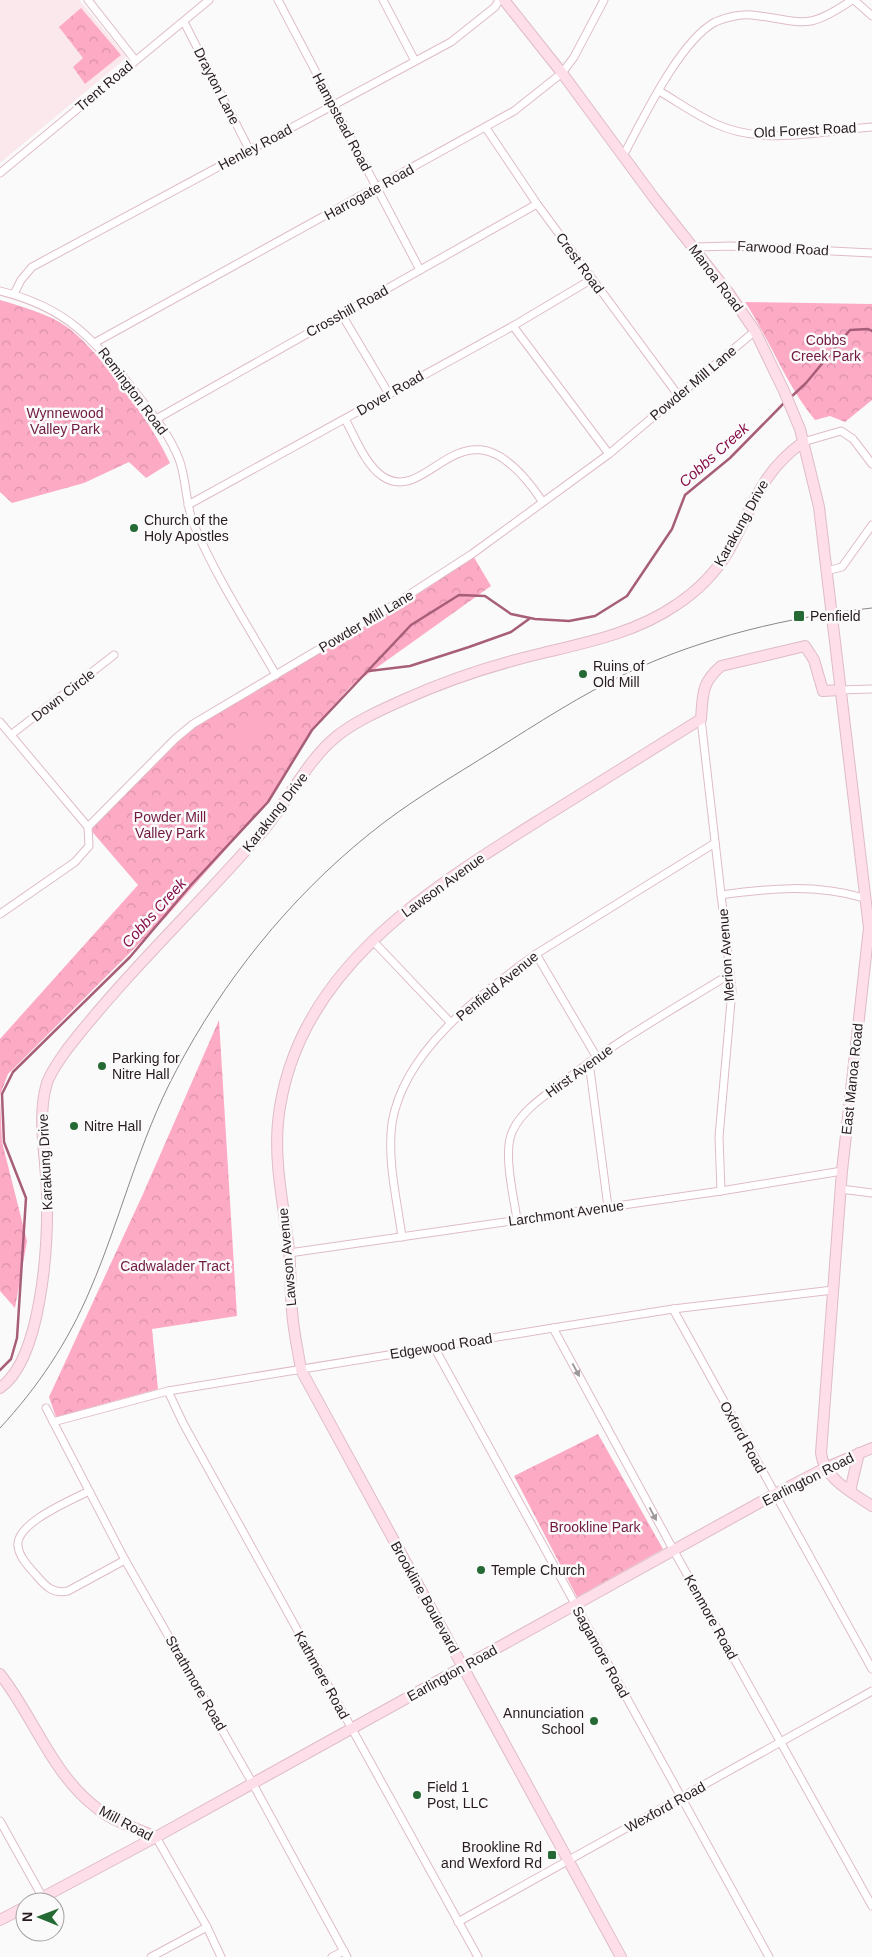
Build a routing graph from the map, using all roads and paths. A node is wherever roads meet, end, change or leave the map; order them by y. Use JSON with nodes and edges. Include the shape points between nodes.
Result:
{"nodes":[{"id":1,"x":88,"y":0,"type":"edge"},
{"id":2,"x":209,"y":0,"type":"edge"},
{"id":3,"x":278,"y":0,"type":"edge"},
{"id":4,"x":383,"y":0,"type":"edge"},
{"id":5,"x":499,"y":0,"type":"edge"},
{"id":6,"x":504,"y":0,"type":"edge"},
{"id":7,"x":604,"y":0,"type":"edge"},
{"id":8,"x":853,"y":0,"type":"edge"},
{"id":9,"x":872,"y":16,"type":"edge"},
{"id":10,"x":184,"y":22,"type":"junction"},
{"id":11,"x":135,"y":60,"type":"junction"},
{"id":12,"x":415,"y":61,"type":"junction"},
{"id":13,"x":562,"y":73,"type":"junction"},
{"id":14,"x":659,"y":91,"type":"junction"},
{"id":15,"x":333,"y":105,"type":"junction"},
{"id":16,"x":872,"y":126,"type":"edge"},
{"id":17,"x":486,"y":128,"type":"junction"},
{"id":18,"x":250,"y":150,"type":"junction"},
{"id":19,"x":624,"y":156,"type":"junction"},
{"id":20,"x":0,"y":173,"type":"edge"},
{"id":21,"x":376,"y":188,"type":"junction"},
{"id":22,"x":537,"y":204,"type":"junction"},
{"id":23,"x":694,"y":248,"type":"junction"},
{"id":24,"x":872,"y":253,"type":"edge"},
{"id":25,"x":420,"y":270,"type":"junction"},
{"id":26,"x":592,"y":279,"type":"junction"},
{"id":27,"x":0,"y":291,"type":"edge"},
{"id":28,"x":14,"y":294,"type":"junction"},
{"id":29,"x":342,"y":315,"type":"junction"},
{"id":30,"x":513,"y":326,"type":"junction"},
{"id":31,"x":755,"y":331,"type":"junction"},
{"id":32,"x":96,"y":342,"type":"junction"},
{"id":33,"x":389,"y":394,"type":"junction"},
{"id":34,"x":678,"y":395,"type":"junction"},
{"id":35,"x":158,"y":418,"type":"junction"},
{"id":36,"x":345,"y":419,"type":"junction"},
{"id":37,"x":803,"y":442,"type":"junction"},
{"id":38,"x":609,"y":454,"type":"junction"},
{"id":39,"x":872,"y":464,"type":"edge"},
{"id":40,"x":542,"y":501,"type":"junction"},
{"id":41,"x":188,"y":505,"type":"junction"},
{"id":42,"x":872,"y":525,"type":"edge"},
{"id":43,"x":826,"y":570,"type":"junction"},
{"id":44,"x":828,"y":602,"type":"joint"},
{"id":45,"x":114,"y":655,"type":"dead end"},
{"id":46,"x":276,"y":675,"type":"junction"},
{"id":47,"x":872,"y":689,"type":"edge"},
{"id":48,"x":840,"y":690,"type":"junction"},
{"id":49,"x":701,"y":719,"type":"junction"},
{"id":50,"x":0,"y":722,"type":"edge"},
{"id":51,"x":12,"y":734,"type":"junction"},
{"id":52,"x":88,"y":827,"type":"junction"},
{"id":53,"x":715,"y":843,"type":"junction"},
{"id":54,"x":722,"y":895,"type":"junction"},
{"id":55,"x":864,"y":898,"type":"junction"},
{"id":56,"x":0,"y":914,"type":"edge"},
{"id":57,"x":870,"y":929,"type":"edge"},
{"id":58,"x":373,"y":941,"type":"junction"},
{"id":59,"x":536,"y":954,"type":"junction"},
{"id":60,"x":730,"y":974,"type":"junction"},
{"id":61,"x":451,"y":1024,"type":"junction"},
{"id":62,"x":596,"y":1056,"type":"junction"},
{"id":63,"x":589,"y":1062,"type":"junction"},
{"id":64,"x":842,"y":1171,"type":"junction"},
{"id":65,"x":841,"y":1189,"type":"junction"},
{"id":66,"x":721,"y":1191,"type":"junction"},
{"id":67,"x":872,"y":1192,"type":"edge"},
{"id":68,"x":608,"y":1207,"type":"junction"},
{"id":69,"x":517,"y":1220,"type":"junction"},
{"id":70,"x":402,"y":1237,"type":"junction"},
{"id":71,"x":290,"y":1253,"type":"junction"},
{"id":72,"x":832,"y":1290,"type":"junction"},
{"id":73,"x":673,"y":1310,"type":"junction"},
{"id":74,"x":553,"y":1328,"type":"junction"},
{"id":75,"x":434,"y":1348,"type":"junction"},
{"id":76,"x":301,"y":1370,"type":"junction"},
{"id":77,"x":0,"y":1388,"type":"edge"},
{"id":78,"x":168,"y":1391,"type":"junction"},
{"id":79,"x":46,"y":1408,"type":"dead end"},
{"id":80,"x":53,"y":1422,"type":"junction"},
{"id":81,"x":872,"y":1448,"type":"edge"},
{"id":82,"x":859,"y":1453,"type":"junction"},
{"id":83,"x":825,"y":1468,"type":"junction"},
{"id":84,"x":89,"y":1490,"type":"junction"},
{"id":85,"x":850,"y":1491,"type":"junction"},
{"id":86,"x":775,"y":1494,"type":"junction"},
{"id":87,"x":872,"y":1506,"type":"edge"},
{"id":88,"x":674,"y":1551,"type":"junction"},
{"id":89,"x":125,"y":1560,"type":"junction"},
{"id":90,"x":575,"y":1606,"type":"junction"},
{"id":91,"x":463,"y":1667,"type":"junction"},
{"id":92,"x":872,"y":1668,"type":"edge"},
{"id":93,"x":1,"y":1675,"type":"edge"},
{"id":94,"x":872,"y":1691,"type":"edge"},
{"id":95,"x":352,"y":1729,"type":"junction"},
{"id":96,"x":781,"y":1742,"type":"junction"},
{"id":97,"x":253,"y":1784,"type":"junction"},
{"id":98,"x":680,"y":1799,"type":"junction"},
{"id":99,"x":0,"y":1821,"type":"edge"},
{"id":100,"x":156,"y":1837,"type":"junction"},
{"id":101,"x":569,"y":1859,"type":"junction"},
{"id":102,"x":34,"y":1892,"type":"edge"},
{"id":103,"x":53,"y":1892,"type":"edge"},
{"id":104,"x":872,"y":1906,"type":"edge"},
{"id":105,"x":15,"y":1912,"type":"edge"},
{"id":106,"x":0,"y":1920,"type":"edge"},
{"id":107,"x":458,"y":1922,"type":"junction"},
{"id":108,"x":207,"y":1927,"type":"junction"},
{"id":109,"x":345,"y":1954,"type":"edge"},
{"id":110,"x":151,"y":1957,"type":"edge"},
{"id":111,"x":221,"y":1957,"type":"edge"},
{"id":112,"x":332,"y":1957,"type":"edge"},
{"id":113,"x":478,"y":1957,"type":"edge"},
{"id":114,"x":621,"y":1957,"type":"edge"},
{"id":115,"x":768,"y":1957,"type":"edge"}],
"edges":[{"from":1,"to":11,"type":"street"},
{"from":2,"to":10,"type":"street","name":"Trent Road"},
{"from":3,"to":15,"type":"street","name":"Hampstead Road"},
{"from":4,"to":12,"type":"street"},
{"from":5,"to":12,"type":"street","name":"Henley Road","via":[[451,42]]},
{"from":6,"to":13,"type":"street","name":"Manoa Road"},
{"from":7,"to":13,"type":"street","name":"Harrogate Road"},
{"from":8,"to":9,"type":"street"},
{"from":8,"to":14,"type":"street","via":[[811,22],[751,15],[716,22],[701,33]]},
{"from":10,"to":11,"type":"street","name":"Trent Road"},
{"from":10,"to":18,"type":"street","name":"Drayton Lane"},
{"from":11,"to":20,"type":"street","name":"Trent Road"},
{"from":12,"to":15,"type":"street","name":"Henley Road"},
{"from":13,"to":17,"type":"street","name":"Harrogate Road","via":[[530,100]]},
{"from":13,"to":19,"type":"street","name":"Manoa Road"},
{"from":14,"to":16,"type":"street","name":"Old Forest Road","via":[[716,124],[746,133],[788,134]]},
{"from":14,"to":19,"type":"street"},
{"from":15,"to":18,"type":"street","name":"Henley Road"},
{"from":15,"to":21,"type":"street","name":"Hampstead Road"},
{"from":17,"to":21,"type":"street","name":"Harrogate Road"},
{"from":17,"to":22,"type":"street","name":"Crest Road"},
{"from":18,"to":28,"type":"street","name":"Henley Road","via":[[32,267]]},
{"from":19,"to":23,"type":"street","name":"Manoa Road"},
{"from":21,"to":25,"type":"street","name":"Hampstead Road"},
{"from":21,"to":32,"type":"street","name":"Harrogate Road"},
{"from":22,"to":25,"type":"street","name":"Crosshill Road"},
{"from":22,"to":26,"type":"street","name":"Crest Road"},
{"from":23,"to":24,"type":"street","name":"Farwood Road","via":[[731,246]]},
{"from":23,"to":31,"type":"street","name":"Manoa Road"},
{"from":25,"to":29,"type":"street","name":"Crosshill Road"},
{"from":26,"to":30,"type":"street","name":"Dover Road"},
{"from":26,"to":34,"type":"street","name":"Crest Road"},
{"from":27,"to":28,"type":"street","name":"Remington Road"},
{"from":28,"to":32,"type":"street","name":"Remington Road","via":[[47,307]]},
{"from":29,"to":33,"type":"street"},
{"from":29,"to":35,"type":"street","name":"Crosshill Road"},
{"from":30,"to":33,"type":"street","name":"Dover Road"},
{"from":30,"to":38,"type":"street"},
{"from":31,"to":34,"type":"street","name":"Powder Mill Lane"},
{"from":31,"to":37,"type":"street","name":"Manoa Road","via":[[791,406]]},
{"from":32,"to":35,"type":"street","name":"Remington Road"},
{"from":33,"to":36,"type":"street","name":"Dover Road"},
{"from":34,"to":38,"type":"street","name":"Powder Mill Lane"},
{"from":35,"to":41,"type":"street","name":"Remington Road","via":[[180,462]]},
{"from":36,"to":40,"type":"street","via":[[371,464],[387,479],[397,482],[412,480],[453,455],[482,450],[514,464]]},
{"from":36,"to":41,"type":"street","name":"Dover Road"},
{"from":37,"to":39,"type":"street","via":[[835,431],[845,433]]},
{"from":37,"to":43,"type":"street","name":"Manoa Road","via":[[819,507]]},
{"from":37,"to":77,"type":"street","name":"Karakung Drive","via":[[760,486],[727,554],[715,570],[676,605],[642,624],[613,635],[461,677],[403,700],[337,736],[259,835],[136,967],[67,1050],[48,1079],[42,1107],[47,1196],[46,1261],[26,1354],[17,1372]]},
{"from":38,"to":40,"type":"street","name":"Powder Mill Lane"},
{"from":40,"to":46,"type":"street","name":"Powder Mill Lane","via":[[472,554]]},
{"from":41,"to":46,"type":"street","name":"Remington Road","via":[[193,524],[210,558]]},
{"from":42,"to":43,"type":"street","via":[[842,567]]},
{"from":43,"to":44,"type":"street","name":"Manoa Road"},
{"from":44,"to":48,"type":"street","name":"East Manoa Road"},
{"from":45,"to":51,"type":"street","name":"Down Circle"},
{"from":46,"to":52,"type":"street","name":"Powder Mill Lane","via":[[194,724],[175,739]]},
{"from":47,"to":48,"type":"street"},
{"from":48,"to":49,"type":"street","via":[[823,691],[814,660],[804,646],[721,666],[710,675],[703,689]]},
{"from":48,"to":55,"type":"street","name":"East Manoa Road"},
{"from":49,"to":53,"type":"street","name":"Merion Avenue"},
{"from":49,"to":58,"type":"street","name":"Lawson Avenue","via":[[472,862],[420,898]]},
{"from":50,"to":51,"type":"street"},
{"from":51,"to":52,"type":"street"},
{"from":52,"to":56,"type":"street","via":[[89,846],[75,862]]},
{"from":53,"to":54,"type":"street","name":"Merion Avenue"},
{"from":53,"to":59,"type":"street","name":"Penfield Avenue"},
{"from":54,"to":55,"type":"street","via":[[768,888],[809,888]]},
{"from":54,"to":60,"type":"street","name":"Merion Avenue"},
{"from":55,"to":57,"type":"street","name":"East Manoa Road"},
{"from":57,"to":64,"type":"street","name":"East Manoa Road"},
{"from":58,"to":61,"type":"street"},
{"from":58,"to":71,"type":"street","name":"Lawson Avenue","via":[[332,985],[313,1014],[283,1093],[277,1157]]},
{"from":59,"to":61,"type":"street","name":"Penfield Avenue","via":[[470,1005]]},
{"from":59,"to":62,"type":"street"},
{"from":60,"to":62,"type":"street","name":"Hirst Avenue"},
{"from":60,"to":66,"type":"street","name":"Merion Avenue","via":[[732,990],[720,1137]]},
{"from":61,"to":70,"type":"street","name":"Penfield Avenue","via":[[421,1058],[408,1079],[392,1123],[393,1176]]},
{"from":62,"to":63,"type":"street","name":"Hirst Avenue"},
{"from":63,"to":68,"type":"street"},
{"from":63,"to":69,"type":"street","name":"Hirst Avenue","via":[[540,1100],[512,1130],[508,1146]]},
{"from":64,"to":65,"type":"street","name":"East Manoa Road"},
{"from":64,"to":66,"type":"street","name":"Larchmont Avenue"},
{"from":65,"to":67,"type":"street"},
{"from":65,"to":72,"type":"street","name":"East Manoa Road"},
{"from":66,"to":68,"type":"street","name":"Larchmont Avenue"},
{"from":68,"to":69,"type":"street","name":"Larchmont Avenue"},
{"from":69,"to":70,"type":"street","name":"Larchmont Avenue"},
{"from":70,"to":71,"type":"street","name":"Larchmont Avenue"},
{"from":71,"to":76,"type":"street","name":"Lawson Avenue","via":[[292,1313]]},
{"from":72,"to":73,"type":"street","name":"Edgewood Road"},
{"from":72,"to":83,"type":"street","name":"East Manoa Road","via":[[821,1453]]},
{"from":73,"to":74,"type":"street","name":"Edgewood Road"},
{"from":73,"to":86,"type":"street","name":"Oxford Road"},
{"from":74,"to":75,"type":"street","name":"Edgewood Road"},
{"from":74,"to":88,"type":"street","name":"Kenmore Road","one_way":true},
{"from":75,"to":76,"type":"street","name":"Edgewood Road"},
{"from":75,"to":90,"type":"street","name":"Sagamore Road"},
{"from":76,"to":78,"type":"street","name":"Edgewood Road"},
{"from":76,"to":91,"type":"street","name":"Brookline Boulevard"},
{"from":78,"to":80,"type":"street","name":"Edgewood Road"},
{"from":78,"to":95,"type":"street","name":"Kathmere Road"},
{"from":79,"to":80,"type":"street","name":"Strathmore Road"},
{"from":80,"to":84,"type":"street","name":"Strathmore Road"},
{"from":81,"to":82,"type":"street","name":"Earlington Road"},
{"from":82,"to":83,"type":"street","name":"Earlington Road"},
{"from":82,"to":85,"type":"street"},
{"from":83,"to":85,"type":"street"},
{"from":83,"to":86,"type":"street","name":"Earlington Road"},
{"from":84,"to":89,"type":"street","name":"Strathmore Road"},
{"from":84,"to":89,"type":"street","via":[[32,1522],[20,1535],[18,1545],[23,1559],[48,1588],[58,1593],[68,1591]]},
{"from":85,"to":87,"type":"street"},
{"from":86,"to":88,"type":"street","name":"Earlington Road"},
{"from":86,"to":92,"type":"street","name":"Oxford Road"},
{"from":88,"to":90,"type":"street","name":"Earlington Road"},
{"from":88,"to":96,"type":"street","name":"Kenmore Road"},
{"from":89,"to":97,"type":"street","name":"Strathmore Road"},
{"from":90,"to":91,"type":"street","name":"Earlington Road"},
{"from":90,"to":98,"type":"street","name":"Sagamore Road"},
{"from":91,"to":95,"type":"street","name":"Earlington Road"},
{"from":91,"to":101,"type":"street","name":"Brookline Boulevard"},
{"from":93,"to":100,"type":"street","name":"Mill Road","via":[[78,1792],[99,1810]]},
{"from":94,"to":96,"type":"street","name":"Wexford Road"},
{"from":95,"to":97,"type":"street","name":"Earlington Road"},
{"from":95,"to":107,"type":"street","name":"Kathmere Road"},
{"from":96,"to":98,"type":"street","name":"Wexford Road"},
{"from":96,"to":104,"type":"street","name":"Kenmore Road"},
{"from":97,"to":100,"type":"street","name":"Earlington Road"},
{"from":97,"to":109,"type":"street","name":"Strathmore Road"},
{"from":98,"to":101,"type":"street","name":"Wexford Road"},
{"from":98,"to":115,"type":"street","name":"Sagamore Road"},
{"from":99,"to":102,"type":"street"},
{"from":100,"to":103,"type":"street","name":"Earlington Road"},
{"from":100,"to":108,"type":"street","name":"Mill Road"},
{"from":101,"to":107,"type":"street","name":"Wexford Road"},
{"from":101,"to":114,"type":"street","name":"Brookline Boulevard"},
{"from":105,"to":106,"type":"street"},
{"from":107,"to":113,"type":"street","name":"Kathmere Road"},
{"from":108,"to":110,"type":"street"},
{"from":108,"to":111,"type":"street","name":"Mill Road"},
{"from":109,"to":112,"type":"street"}]}
